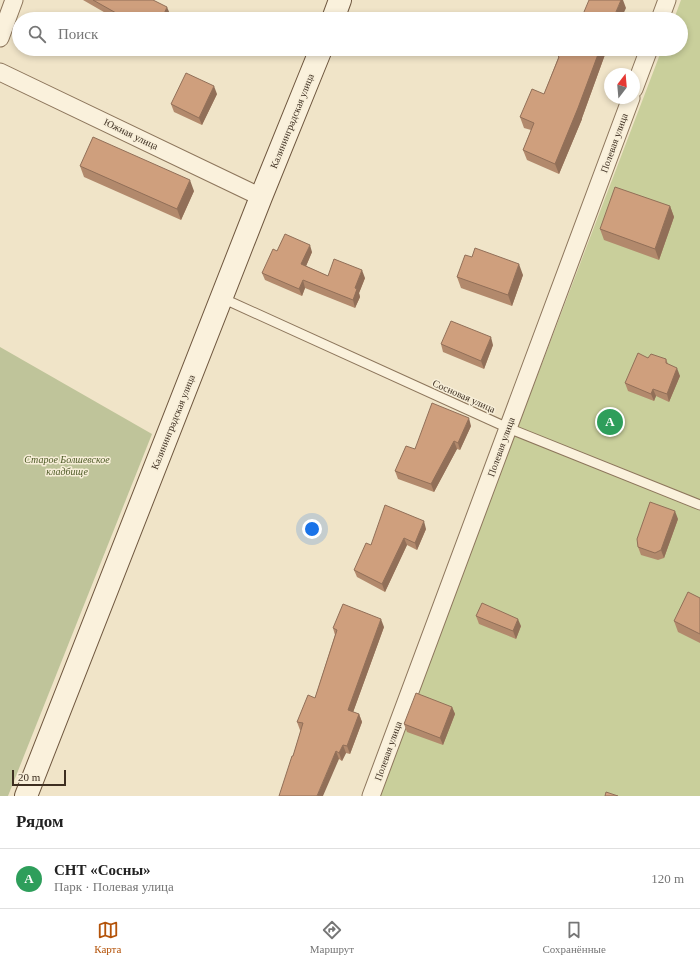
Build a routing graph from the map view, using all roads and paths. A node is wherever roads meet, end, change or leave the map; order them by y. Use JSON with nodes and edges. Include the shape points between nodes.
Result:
{"nodes":[{"id":1,"x":14,"y":0,"type":"edge"},
{"id":2,"x":340,"y":0,"type":"edge"},
{"id":3,"x":667,"y":0,"type":"edge"},
{"id":4,"x":336,"y":12,"type":"edge"},
{"id":5,"x":663,"y":12,"type":"edge"},
{"id":6,"x":0,"y":38,"type":"edge"},
{"id":7,"x":318,"y":56,"type":"edge"},
{"id":8,"x":646,"y":56,"type":"edge"},
{"id":9,"x":0,"y":72,"type":"edge"},
{"id":10,"x":640,"y":73,"type":"edge"},
{"id":11,"x":629,"y":104,"type":"edge"},
{"id":12,"x":262,"y":197,"type":"junction"},
{"id":13,"x":222,"y":298,"type":"junction"},
{"id":14,"x":508,"y":428,"type":"junction"},
{"id":15,"x":700,"y":505,"type":"edge"},
{"id":16,"x":26,"y":796,"type":"edge"},
{"id":17,"x":371,"y":796,"type":"edge"}],
"edges":[{"from":1,"to":6,"type":"street"},
{"from":2,"to":4,"type":"street"},
{"from":3,"to":5,"type":"street"},
{"from":7,"to":12,"type":"street","name":"Калининградская улица"},
{"from":8,"to":10,"type":"street"},
{"from":9,"to":12,"type":"street","name":"Южная улица"},
{"from":11,"to":14,"type":"street","name":"Полевая улица"},
{"from":12,"to":13,"type":"street","name":"Калининградская улица","via":[[254,229]]},
{"from":13,"to":14,"type":"lane","name":"Сосновая улица"},
{"from":13,"to":16,"type":"street","name":"Калининградская улица"},
{"from":14,"to":15,"type":"lane","name":"Сосновая улица"},
{"from":14,"to":17,"type":"street","name":"Полевая улица"}]}
